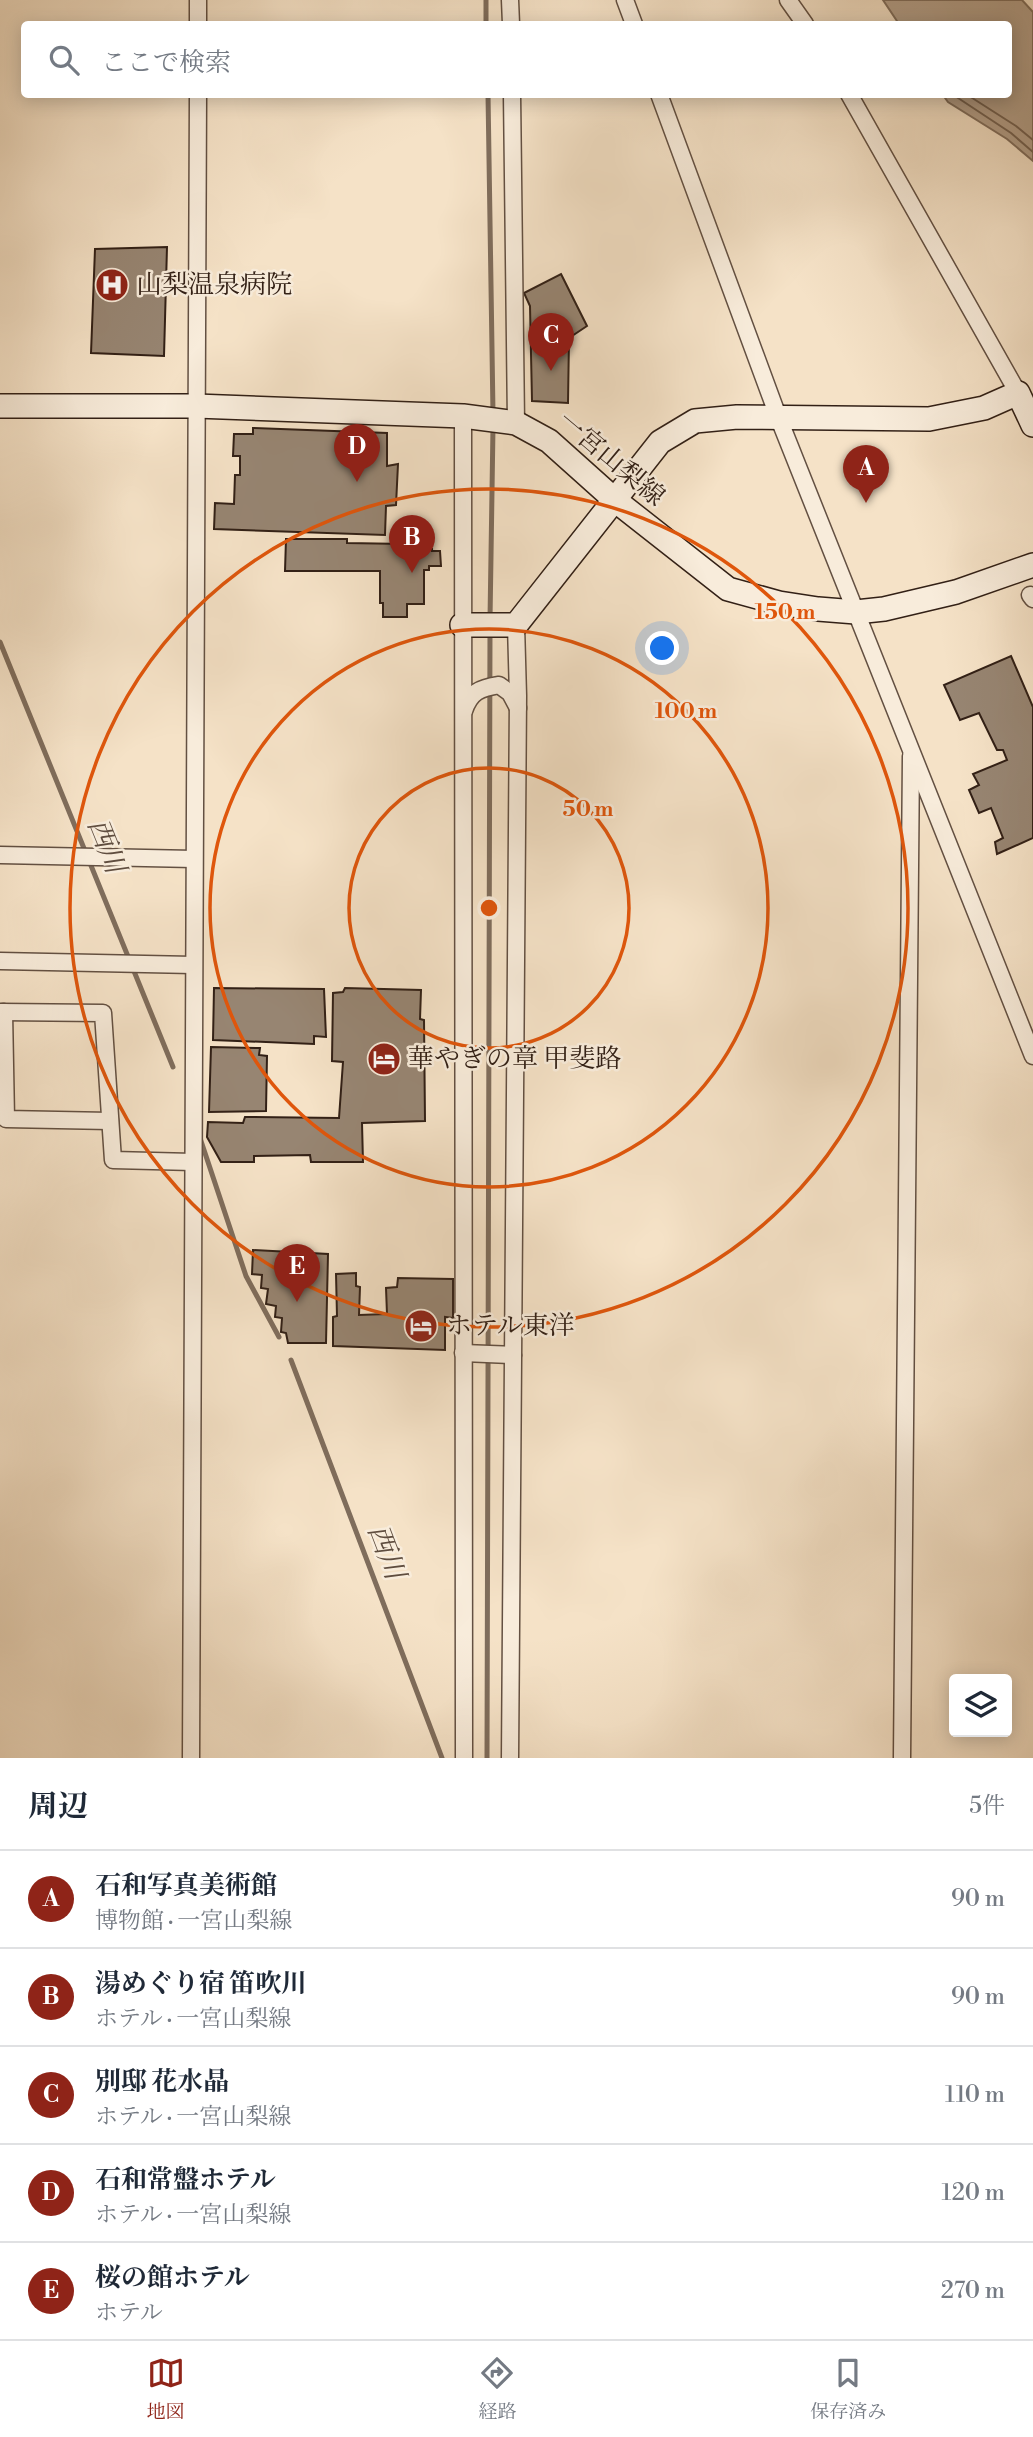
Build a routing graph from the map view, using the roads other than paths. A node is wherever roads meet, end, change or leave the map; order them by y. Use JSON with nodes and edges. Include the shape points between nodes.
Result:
{"nodes":[{"id":1,"x":198,"y":0,"type":"edge"},
{"id":2,"x":510,"y":0,"type":"edge"},
{"id":3,"x":788,"y":0,"type":"edge"},
{"id":4,"x":631,"y":2,"type":"edge"},
{"id":5,"x":198,"y":21,"type":"edge"},
{"id":6,"x":511,"y":21,"type":"edge"},
{"id":7,"x":634,"y":21,"type":"edge"},
{"id":8,"x":803,"y":21,"type":"edge"},
{"id":9,"x":198,"y":98,"type":"edge"},
{"id":10,"x":512,"y":98,"type":"edge"},
{"id":11,"x":660,"y":98,"type":"edge"},
{"id":12,"x":851,"y":98,"type":"edge"},
{"id":13,"x":1018,"y":393,"type":"junction"},
{"id":14,"x":0,"y":406,"type":"edge"},
{"id":15,"x":196,"y":406,"type":"junction"},
{"id":16,"x":488,"y":419,"type":"junction"},
{"id":17,"x":779,"y":419,"type":"junction"},
{"id":18,"x":1033,"y":425,"type":"edge"},
{"id":19,"x":616,"y":501,"type":"junction"},
{"id":20,"x":1033,"y":565,"type":"edge"},
{"id":21,"x":856,"y":612,"type":"junction"},
{"id":22,"x":489,"y":625,"type":"junction"},
{"id":23,"x":518,"y":709,"type":"junction"},
{"id":24,"x":463,"y":717,"type":"junction"},
{"id":25,"x":911,"y":747,"type":"junction"},
{"id":26,"x":0,"y":855,"type":"edge"},
{"id":27,"x":194,"y":859,"type":"junction"},
{"id":28,"x":0,"y":961,"type":"edge"},
{"id":29,"x":193,"y":965,"type":"junction"},
{"id":30,"x":2,"y":1012,"type":"edge"},
{"id":31,"x":1033,"y":1055,"type":"edge"},
{"id":32,"x":110,"y":1121,"type":"junction"},
{"id":33,"x":193,"y":1162,"type":"junction"},
{"id":34,"x":463,"y":1353,"type":"junction"},
{"id":35,"x":513,"y":1355,"type":"junction"},
{"id":36,"x":191,"y":1758,"type":"edge"},
{"id":37,"x":464,"y":1758,"type":"edge"},
{"id":38,"x":510,"y":1758,"type":"edge"},
{"id":39,"x":902,"y":1758,"type":"edge"}],
"edges":[{"from":1,"to":5,"type":"street"},
{"from":2,"to":6,"type":"street"},
{"from":3,"to":8,"type":"street"},
{"from":4,"to":7,"type":"street"},
{"from":9,"to":15,"type":"street"},
{"from":10,"to":16,"type":"street"},
{"from":11,"to":17,"type":"street"},
{"from":12,"to":13,"type":"street"},
{"from":13,"to":17,"type":"main road","via":[[984,408],[929,419]]},
{"from":13,"to":18,"type":"main road"},
{"from":14,"to":15,"type":"main road","name":"一宮山梨線"},
{"from":15,"to":16,"type":"main road","name":"一宮山梨線"},
{"from":15,"to":27,"type":"street"},
{"from":16,"to":19,"type":"main road","name":"一宮山梨線","via":[[549,441]]},
{"from":16,"to":22,"type":"street"},
{"from":17,"to":19,"type":"main road","via":[[695,421],[660,442]]},
{"from":17,"to":21,"type":"street"},
{"from":19,"to":21,"type":"main road","name":"一宮山梨線","via":[[728,589],[779,603]]},
{"from":19,"to":22,"type":"main road"},
{"from":20,"to":21,"type":"main road","name":"一宮山梨線","via":[[956,592]]},
{"from":21,"to":25,"type":"street"},
{"from":22,"to":23,"type":"street"},
{"from":22,"to":24,"type":"street"},
{"from":23,"to":24,"type":"street","via":[[510,693],[499,685],[482,688],[469,697]]},
{"from":23,"to":35,"type":"street"},
{"from":24,"to":34,"type":"street"},
{"from":25,"to":31,"type":"street"},
{"from":25,"to":39,"type":"street"},
{"from":26,"to":27,"type":"street"},
{"from":27,"to":29,"type":"street"},
{"from":28,"to":29,"type":"street"},
{"from":29,"to":33,"type":"street"},
{"from":30,"to":32,"type":"street","via":[[103,1013]]},
{"from":30,"to":32,"type":"street","via":[[6,1119]]},
{"from":32,"to":33,"type":"street","via":[[113,1160]]},
{"from":33,"to":36,"type":"street"},
{"from":34,"to":35,"type":"street"},
{"from":34,"to":37,"type":"street"},
{"from":35,"to":38,"type":"street"}]}
